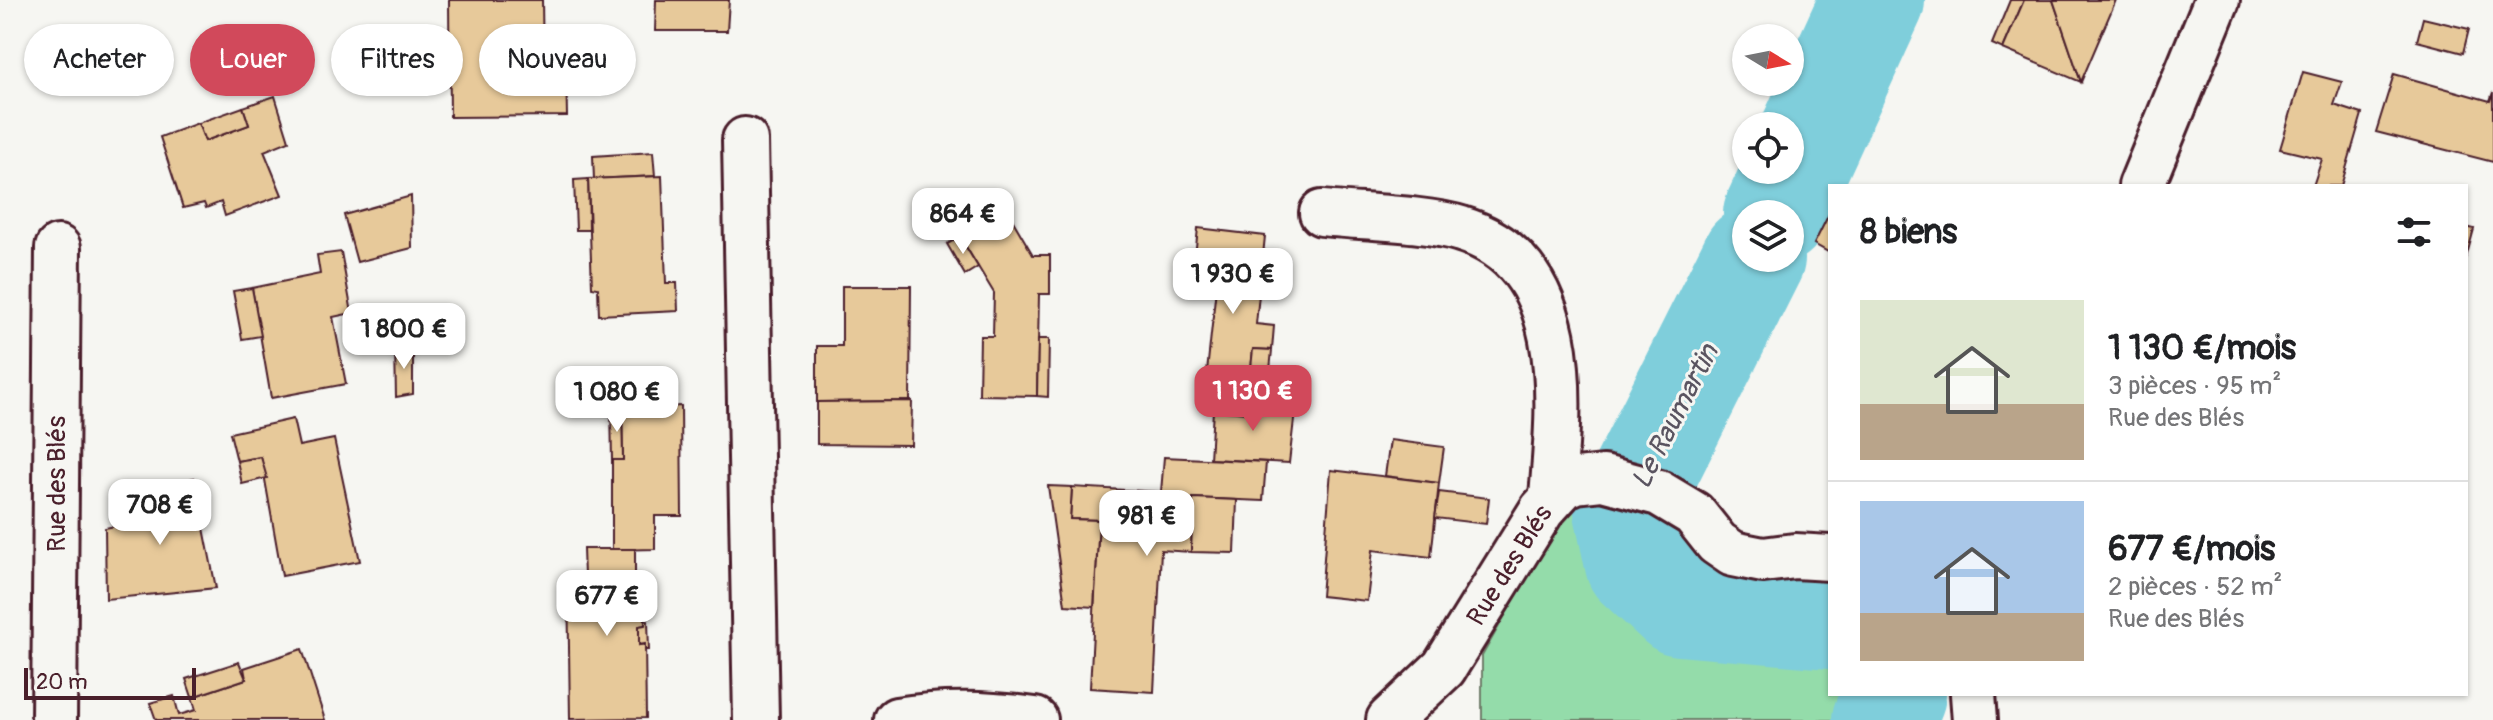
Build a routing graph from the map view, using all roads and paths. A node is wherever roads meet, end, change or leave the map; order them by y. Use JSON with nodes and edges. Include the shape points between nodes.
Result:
{"nodes":[{"id":1,"x":2217,"y":0,"type":"edge"},
{"id":2,"x":745,"y":140,"type":"dead end"},
{"id":3,"x":2142,"y":184,"type":"edge"},
{"id":4,"x":1322,"y":213,"type":"dead end"},
{"id":5,"x":58,"y":248,"type":"dead end"},
{"id":6,"x":1552,"y":497,"type":"junction"},
{"id":7,"x":1828,"y":558,"type":"edge"},
{"id":8,"x":1973,"y":696,"type":"edge"},
{"id":9,"x":54,"y":720,"type":"edge"},
{"id":10,"x":756,"y":720,"type":"edge"},
{"id":11,"x":897,"y":720,"type":"edge"},
{"id":12,"x":1035,"y":720,"type":"edge"},
{"id":13,"x":1389,"y":720,"type":"edge"},
{"id":14,"x":1975,"y":720,"type":"edge"}],
"edges":[{"from":1,"to":3,"type":"street"},
{"from":2,"to":10,"type":"street"},
{"from":4,"to":6,"type":"street","via":[[1459,228],[1514,257],[1536,286],[1555,355],[1558,405]]},
{"from":5,"to":9,"type":"street","name":"Rue des Blés"},
{"from":6,"to":7,"type":"street","name":"Rue des Blés","via":[[1576,481],[1603,478],[1659,493],[1694,514],[1733,554],[1763,560]]},
{"from":6,"to":13,"type":"street","name":"Rue des Blés","via":[[1444,668]]},
{"from":8,"to":14,"type":"street"},
{"from":11,"to":12,"type":"street","via":[[983,713]]}]}
